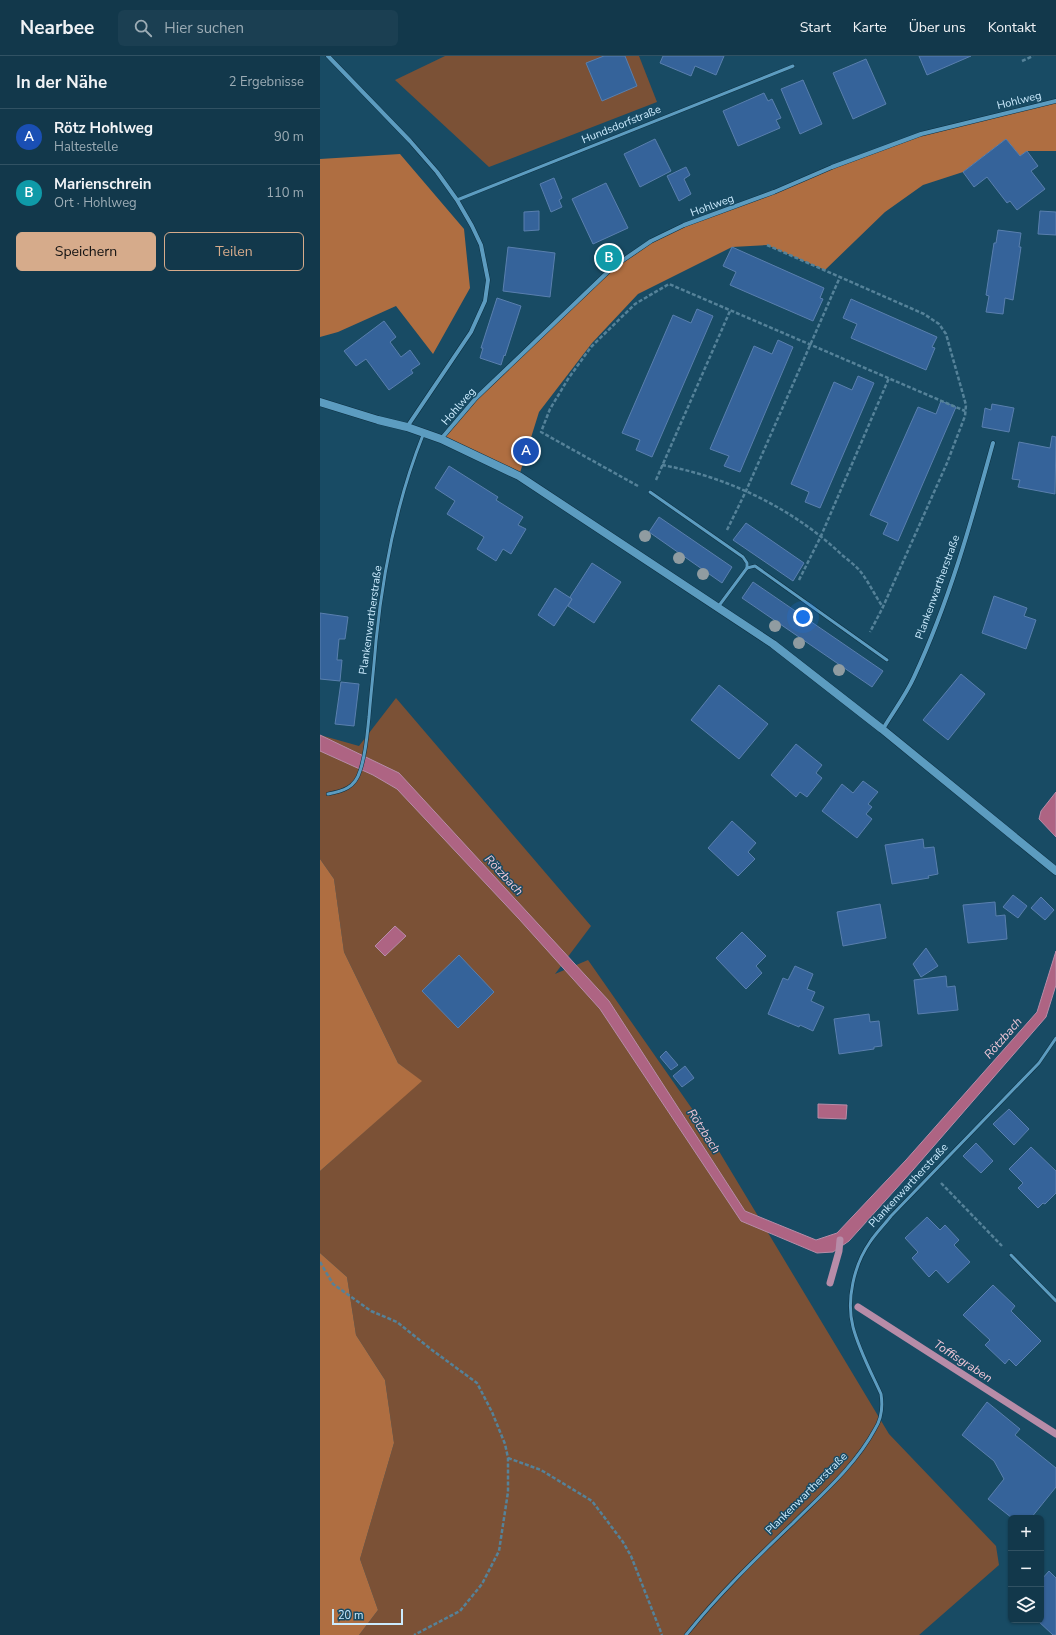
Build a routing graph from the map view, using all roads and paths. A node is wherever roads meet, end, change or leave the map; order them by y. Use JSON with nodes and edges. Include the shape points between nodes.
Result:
{"nodes":[{"id":1,"x":328,"y":56,"type":"edge"},
{"id":2,"x":1033,"y":56,"type":"edge"},
{"id":3,"x":1022,"y":61,"type":"dead end"},
{"id":4,"x":793,"y":66,"type":"dead end"},
{"id":5,"x":1056,"y":101,"type":"edge"},
{"id":6,"x":457,"y":200,"type":"junction"},
{"id":7,"x":767,"y":245,"type":"dead end"},
{"id":8,"x":840,"y":277,"type":"junction"},
{"id":9,"x":730,"y":310,"type":"junction"},
{"id":10,"x":811,"y":344,"type":"junction"},
{"id":11,"x":889,"y":378,"type":"junction"},
{"id":12,"x":320,"y":402,"type":"edge"},
{"id":13,"x":966,"y":411,"type":"junction"},
{"id":14,"x":407,"y":427,"type":"junction"},
{"id":15,"x":424,"y":433,"type":"junction"},
{"id":16,"x":441,"y":439,"type":"junction"},
{"id":17,"x":993,"y":443,"type":"dead end"},
{"id":18,"x":662,"y":465,"type":"junction"},
{"id":19,"x":746,"y":491,"type":"junction"},
{"id":20,"x":650,"y":492,"type":"junction"},
{"id":21,"x":821,"y":536,"type":"junction"},
{"id":22,"x":719,"y":540,"type":"junction"},
{"id":23,"x":747,"y":568,"type":"junction"},
{"id":24,"x":793,"y":593,"type":"junction"},
{"id":25,"x":718,"y":607,"type":"junction"},
{"id":26,"x":883,"y":607,"type":"junction"},
{"id":27,"x":864,"y":643,"type":"junction"},
{"id":28,"x":887,"y":660,"type":"dead end"},
{"id":29,"x":882,"y":729,"type":"junction"},
{"id":30,"x":328,"y":794,"type":"dead end"},
{"id":31,"x":1056,"y":871,"type":"edge"},
{"id":32,"x":1056,"y":1038,"type":"edge"},
{"id":33,"x":933,"y":1174,"type":"junction"},
{"id":34,"x":1011,"y":1255,"type":"joint"},
{"id":35,"x":320,"y":1262,"type":"edge"},
{"id":36,"x":1056,"y":1301,"type":"edge"},
{"id":37,"x":508,"y":1458,"type":"junction"},
{"id":38,"x":414,"y":1635,"type":"edge"},
{"id":39,"x":662,"y":1635,"type":"edge"},
{"id":40,"x":686,"y":1635,"type":"edge"}],
"edges":[{"from":1,"to":6,"type":"street","via":[[410,141]]},
{"from":2,"to":3,"type":"path"},
{"from":4,"to":6,"type":"lane","name":"Hundsdorfstraße"},
{"from":5,"to":16,"type":"street","name":"Hohlweg","via":[[921,134],[684,225],[650,241],[613,267],[476,398]]},
{"from":6,"to":14,"type":"street","via":[[481,245],[488,280],[486,301],[471,332]]},
{"from":7,"to":8,"type":"path"},
{"from":8,"to":10,"type":"path"},
{"from":8,"to":13,"type":"path","via":[[924,314],[939,324],[946,334]]},
{"from":9,"to":10,"type":"path"},
{"from":9,"to":18,"type":"path"},
{"from":9,"to":20,"type":"path","via":[[669,284],[635,304],[591,347],[550,409],[541,432]]},
{"from":10,"to":11,"type":"path"},
{"from":10,"to":19,"type":"path"},
{"from":11,"to":13,"type":"path"},
{"from":11,"to":21,"type":"path"},
{"from":12,"to":14,"type":"main road"},
{"from":13,"to":26,"type":"path","via":[[948,463]]},
{"from":14,"to":15,"type":"main road"},
{"from":15,"to":16,"type":"main road"},
{"from":15,"to":30,"type":"lane","name":"Plankenwartherstraße","via":[[409,472],[394,527],[378,626],[365,755],[353,784],[344,791]]},
{"from":16,"to":25,"type":"main road","via":[[520,476]]},
{"from":17,"to":29,"type":"street","name":"Plankenwartherstraße","via":[[971,525],[946,600],[914,678]]},
{"from":18,"to":19,"type":"path","via":[[687,470]]},
{"from":18,"to":20,"type":"path"},
{"from":19,"to":21,"type":"path"},
{"from":19,"to":22,"type":"path"},
{"from":20,"to":22,"type":"lane"},
{"from":21,"to":24,"type":"path"},
{"from":21,"to":26,"type":"path","via":[[860,571]]},
{"from":22,"to":23,"type":"lane","via":[[743,557]]},
{"from":23,"to":24,"type":"lane","via":[[756,566]]},
{"from":23,"to":25,"type":"lane"},
{"from":24,"to":27,"type":"lane"},
{"from":25,"to":29,"type":"main road","via":[[773,644]]},
{"from":26,"to":27,"type":"path"},
{"from":27,"to":28,"type":"lane"},
{"from":29,"to":31,"type":"main road"},
{"from":32,"to":33,"type":"lane","name":"Plankenwartherstraße","via":[[1039,1063]]},
{"from":33,"to":34,"type":"path"},
{"from":33,"to":40,"type":"lane","name":"Plankenwartherstraße","via":[[869,1242],[854,1278],[850,1309],[853,1326],[881,1394],[880,1419],[875,1430],[857,1456],[828,1488],[747,1567]]},
{"from":34,"to":36,"type":"lane"},
{"from":35,"to":37,"type":"path","via":[[333,1284],[371,1311],[397,1322],[477,1383],[492,1412]]},
{"from":37,"to":38,"type":"path","via":[[508,1492],[499,1551],[482,1584],[460,1611]]},
{"from":37,"to":39,"type":"path","via":[[541,1470],[592,1501],[626,1547]]}]}
